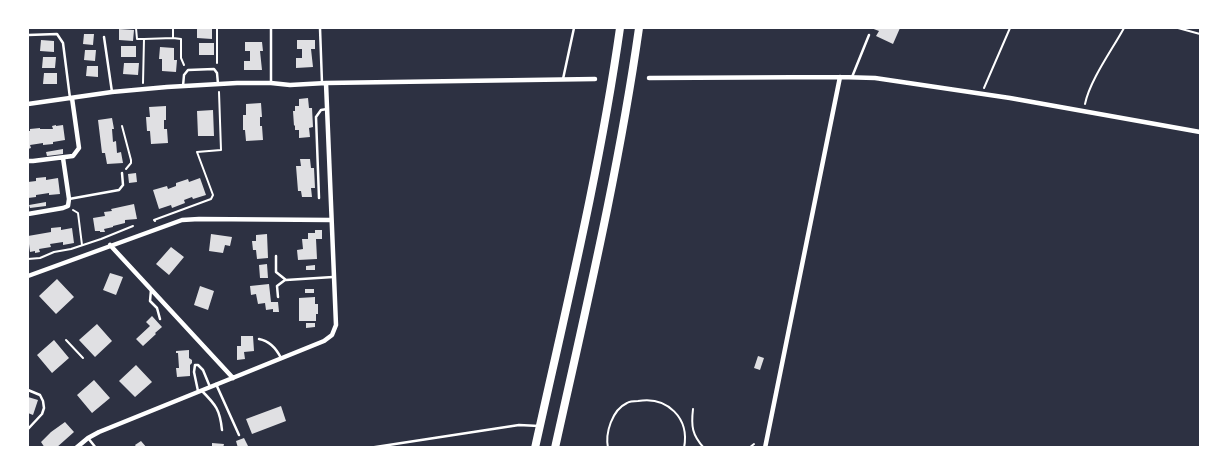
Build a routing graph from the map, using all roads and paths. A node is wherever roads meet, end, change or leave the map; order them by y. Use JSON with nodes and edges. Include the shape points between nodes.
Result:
{"nodes":[{"id":1,"x":136,"y":28,"type":"edge"},
{"id":2,"x":173,"y":28,"type":"edge"},
{"id":3,"x":217,"y":28,"type":"edge"},
{"id":4,"x":271,"y":28,"type":"edge"},
{"id":5,"x":320,"y":28,"type":"edge"},
{"id":6,"x":574,"y":28,"type":"edge"},
{"id":7,"x":620,"y":28,"type":"edge"},
{"id":8,"x":639,"y":28,"type":"edge"},
{"id":9,"x":1010,"y":28,"type":"edge"},
{"id":10,"x":1124,"y":28,"type":"edge"},
{"id":11,"x":1178,"y":28,"type":"edge"},
{"id":12,"x":1200,"y":34,"type":"edge"},
{"id":13,"x":28,"y":35,"type":"edge"},
{"id":14,"x":104,"y":36,"type":"dead end"},
{"id":15,"x":869,"y":36,"type":"dead end"},
{"id":16,"x":173,"y":38,"type":"junction"},
{"id":17,"x":144,"y":39,"type":"junction"},
{"id":18,"x":216,"y":71,"type":"junction"},
{"id":19,"x":186,"y":72,"type":"junction"},
{"id":20,"x":840,"y":77,"type":"junction"},
{"id":21,"x":852,"y":77,"type":"junction"},
{"id":22,"x":649,"y":78,"type":"dead end"},
{"id":23,"x":563,"y":79,"type":"junction"},
{"id":24,"x":595,"y":79,"type":"dead end"},
{"id":25,"x":143,"y":83,"type":"dead end"},
{"id":26,"x":271,"y":83,"type":"junction"},
{"id":27,"x":324,"y":83,"type":"junction"},
{"id":28,"x":219,"y":84,"type":"junction"},
{"id":29,"x":183,"y":86,"type":"junction"},
{"id":30,"x":112,"y":92,"type":"junction"},
{"id":31,"x":982,"y":94,"type":"junction"},
{"id":32,"x":71,"y":98,"type":"junction"},
{"id":33,"x":28,"y":104,"type":"edge"},
{"id":34,"x":327,"y":109,"type":"junction"},
{"id":35,"x":1083,"y":111,"type":"junction"},
{"id":36,"x":122,"y":126,"type":"dead end"},
{"id":37,"x":1200,"y":132,"type":"edge"},
{"id":38,"x":63,"y":158,"type":"junction"},
{"id":39,"x":28,"y":161,"type":"edge"},
{"id":40,"x":122,"y":173,"type":"joint"},
{"id":41,"x":319,"y":198,"type":"dead end"},
{"id":42,"x":69,"y":199,"type":"junction"},
{"id":43,"x":68,"y":206,"type":"junction"},
{"id":44,"x":28,"y":214,"type":"edge"},
{"id":45,"x":331,"y":220,"type":"junction"},
{"id":46,"x":156,"y":224,"type":"dead end"},
{"id":47,"x":133,"y":226,"type":"dead end"},
{"id":48,"x":82,"y":245,"type":"junction"},
{"id":49,"x":110,"y":245,"type":"junction"},
{"id":50,"x":276,"y":256,"type":"dead end"},
{"id":51,"x":28,"y":259,"type":"edge"},
{"id":52,"x":28,"y":276,"type":"edge"},
{"id":53,"x":333,"y":277,"type":"junction"},
{"id":54,"x":286,"y":280,"type":"junction"},
{"id":55,"x":151,"y":290,"type":"junction"},
{"id":56,"x":278,"y":297,"type":"dead end"},
{"id":57,"x":160,"y":319,"type":"dead end"},
{"id":58,"x":259,"y":339,"type":"dead end"},
{"id":59,"x":66,"y":340,"type":"dead end"},
{"id":60,"x":83,"y":358,"type":"dead end"},
{"id":61,"x":281,"y":358,"type":"junction"},
{"id":62,"x":233,"y":378,"type":"junction"},
{"id":63,"x":216,"y":384,"type":"junction"},
{"id":64,"x":210,"y":387,"type":"junction"},
{"id":65,"x":28,"y":390,"type":"edge"},
{"id":66,"x":200,"y":391,"type":"junction"},
{"id":67,"x":693,"y":409,"type":"dead end"},
{"id":68,"x":540,"y":426,"type":"junction"},
{"id":69,"x":28,"y":429,"type":"edge"},
{"id":70,"x":222,"y":430,"type":"dead end"},
{"id":71,"x":239,"y":435,"type":"dead end"},
{"id":72,"x":88,"y":438,"type":"junction"},
{"id":73,"x":754,"y":444,"type":"dead end"},
{"id":74,"x":76,"y":448,"type":"edge"},
{"id":75,"x":96,"y":448,"type":"edge"},
{"id":76,"x":369,"y":448,"type":"edge"},
{"id":77,"x":535,"y":448,"type":"edge"},
{"id":78,"x":555,"y":448,"type":"edge"},
{"id":79,"x":608,"y":448,"type":"edge"},
{"id":80,"x":684,"y":448,"type":"edge"},
{"id":81,"x":704,"y":448,"type":"edge"},
{"id":82,"x":750,"y":448,"type":"edge"},
{"id":83,"x":765,"y":448,"type":"edge"}],
"edges":[{"from":1,"to":17,"type":"path","via":[[137,39]]},
{"from":2,"to":16,"type":"path"},
{"from":3,"to":18,"type":"path"},
{"from":4,"to":26,"type":"lane"},
{"from":5,"to":27,"type":"lane"},
{"from":6,"to":23,"type":"lane"},
{"from":7,"to":68,"type":"highway","via":[[590,194]]},
{"from":8,"to":78,"type":"highway","via":[[608,206]]},
{"from":9,"to":31,"type":"path"},
{"from":10,"to":35,"type":"path","via":[[1101,67]]},
{"from":11,"to":12,"type":"path"},
{"from":13,"to":32,"type":"lane","via":[[57,34],[63,43]]},
{"from":14,"to":30,"type":"lane"},
{"from":15,"to":21,"type":"lane"},
{"from":16,"to":17,"type":"path"},
{"from":16,"to":19,"type":"path","via":[[181,39],[181,58]]},
{"from":17,"to":25,"type":"path"},
{"from":18,"to":19,"type":"lane"},
{"from":18,"to":28,"type":"lane"},
{"from":19,"to":29,"type":"lane"},
{"from":20,"to":21,"type":"street"},
{"from":20,"to":22,"type":"street"},
{"from":20,"to":83,"type":"street"},
{"from":21,"to":31,"type":"street"},
{"from":23,"to":24,"type":"street"},
{"from":23,"to":27,"type":"street"},
{"from":26,"to":27,"type":"street"},
{"from":26,"to":28,"type":"street"},
{"from":27,"to":34,"type":"street"},
{"from":28,"to":29,"type":"street"},
{"from":28,"to":46,"type":"path","via":[[221,150],[197,152],[212,198],[154,220]]},
{"from":29,"to":30,"type":"street"},
{"from":30,"to":32,"type":"street"},
{"from":31,"to":35,"type":"street"},
{"from":32,"to":33,"type":"street"},
{"from":32,"to":38,"type":"street","via":[[79,148],[73,156]]},
{"from":34,"to":41,"type":"lane","via":[[321,110],[316,118]]},
{"from":34,"to":45,"type":"street"},
{"from":35,"to":37,"type":"street"},
{"from":36,"to":40,"type":"path","via":[[131,163]]},
{"from":38,"to":39,"type":"street"},
{"from":38,"to":42,"type":"street"},
{"from":40,"to":42,"type":"lane","via":[[123,185],[119,190]]},
{"from":42,"to":43,"type":"street"},
{"from":43,"to":44,"type":"street"},
{"from":43,"to":48,"type":"path","via":[[78,214]]},
{"from":45,"to":49,"type":"street","via":[[182,220]]},
{"from":45,"to":53,"type":"street"},
{"from":47,"to":48,"type":"path"},
{"from":48,"to":51,"type":"path"},
{"from":49,"to":52,"type":"street"},
{"from":49,"to":55,"type":"street"},
{"from":50,"to":54,"type":"lane","via":[[276,272]]},
{"from":53,"to":54,"type":"lane"},
{"from":53,"to":61,"type":"street","via":[[336,325],[332,334],[324,341]]},
{"from":54,"to":56,"type":"lane","via":[[277,286]]},
{"from":55,"to":57,"type":"lane","via":[[150,301],[158,308]]},
{"from":55,"to":62,"type":"street"},
{"from":58,"to":61,"type":"lane","via":[[270,343]]},
{"from":59,"to":60,"type":"path"},
{"from":61,"to":62,"type":"street"},
{"from":62,"to":63,"type":"street"},
{"from":63,"to":64,"type":"street"},
{"from":63,"to":71,"type":"lane"},
{"from":64,"to":66,"type":"street"},
{"from":64,"to":66,"type":"lane","via":[[203,370],[195,365]]},
{"from":65,"to":69,"type":"lane","via":[[40,395],[44,401],[42,414]]},
{"from":66,"to":70,"type":"lane","via":[[214,403]]},
{"from":66,"to":72,"type":"street"},
{"from":67,"to":81,"type":"path","via":[[691,424],[695,437]]},
{"from":68,"to":76,"type":"lane","via":[[519,424]]},
{"from":68,"to":77,"type":"highway"},
{"from":72,"to":74,"type":"street"},
{"from":72,"to":75,"type":"lane"},
{"from":73,"to":82,"type":"path"},
{"from":79,"to":80,"type":"path","via":[[606,439],[610,422],[618,410],[627,403],[652,399],[677,413],[685,435]]}]}
